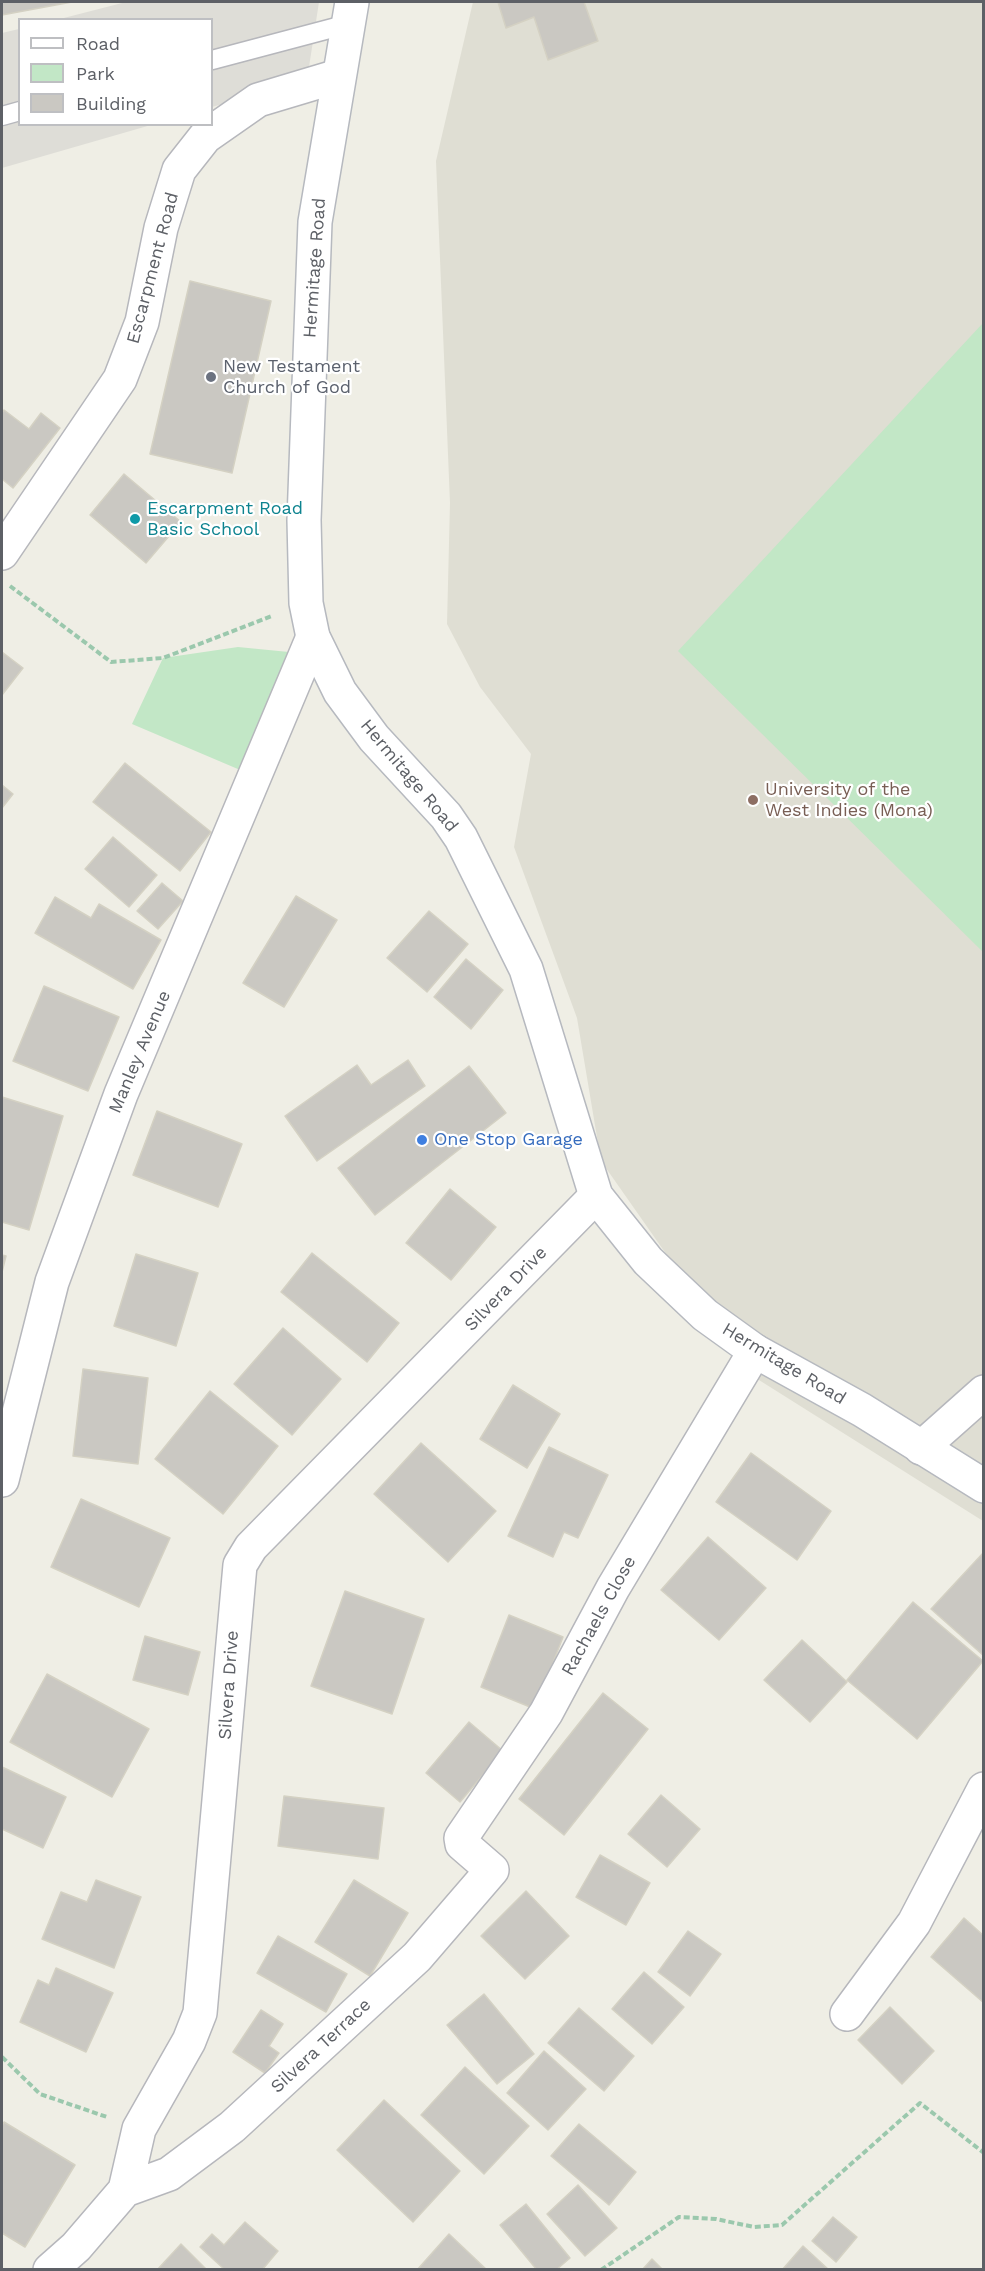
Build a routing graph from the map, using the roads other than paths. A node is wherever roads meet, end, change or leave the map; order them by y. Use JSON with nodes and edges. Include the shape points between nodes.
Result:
{"nodes":[{"id":1,"x":350,"y":13,"type":"edge"},
{"id":2,"x":213,"y":60,"type":"edge"},
{"id":3,"x":338,"y":76,"type":"junction"},
{"id":4,"x":18,"y":112,"type":"edge"},
{"id":5,"x":2,"y":116,"type":"edge"},
{"id":6,"x":2,"y":553,"type":"edge"},
{"id":7,"x":314,"y":637,"type":"junction"},
{"id":8,"x":596,"y":1196,"type":"junction"},
{"id":9,"x":755,"y":1351,"type":"junction"},
{"id":10,"x":984,"y":1392,"type":"edge"},
{"id":11,"x":921,"y":1448,"type":"junction"},
{"id":12,"x":2,"y":1480,"type":"edge"},
{"id":13,"x":984,"y":1486,"type":"edge"},
{"id":14,"x":984,"y":1789,"type":"edge"},
{"id":15,"x":492,"y":1870,"type":"joint"},
{"id":16,"x":847,"y":2014,"type":"dead end"},
{"id":17,"x":125,"y":2190,"type":"junction"},
{"id":18,"x":50,"y":2270,"type":"edge"}],
"edges":[{"from":1,"to":2,"type":"lane"},
{"from":1,"to":3,"type":"street","name":"Hermitage Road"},
{"from":3,"to":6,"type":"street","name":"Escarpment Road","via":[[258,100],[205,137],[179,170],[161,228],[142,322],[120,379]]},
{"from":3,"to":7,"type":"street","name":"Hermitage Road","via":[[315,222],[304,520],[306,603]]},
{"from":4,"to":5,"type":"lane"},
{"from":7,"to":8,"type":"street","name":"Hermitage Road","via":[[340,692],[374,738],[446,816],[461,838],[526,969]]},
{"from":7,"to":12,"type":"street","name":"Manley Avenue","via":[[121,1094],[52,1282]]},
{"from":8,"to":9,"type":"street","name":"Hermitage Road","via":[[648,1262],[705,1315]]},
{"from":8,"to":17,"type":"street","name":"Silvera Drive","via":[[251,1546],[240,1565],[200,2013],[189,2041],[139,2129]]},
{"from":9,"to":11,"type":"street","name":"Hermitage Road","via":[[862,1410]]},
{"from":9,"to":15,"type":"street","name":"Rachaels Close","via":[[613,1588],[546,1713],[461,1838],[462,1844]]},
{"from":10,"to":11,"type":"street"},
{"from":11,"to":13,"type":"street","name":"Hermitage Road"},
{"from":14,"to":16,"type":"street","via":[[914,1923]]},
{"from":15,"to":17,"type":"street","name":"Silvera Terrace","via":[[417,1957],[240,2120],[169,2174]]},
{"from":17,"to":18,"type":"street","name":"Silvera Drive","via":[[76,2247]]}]}
